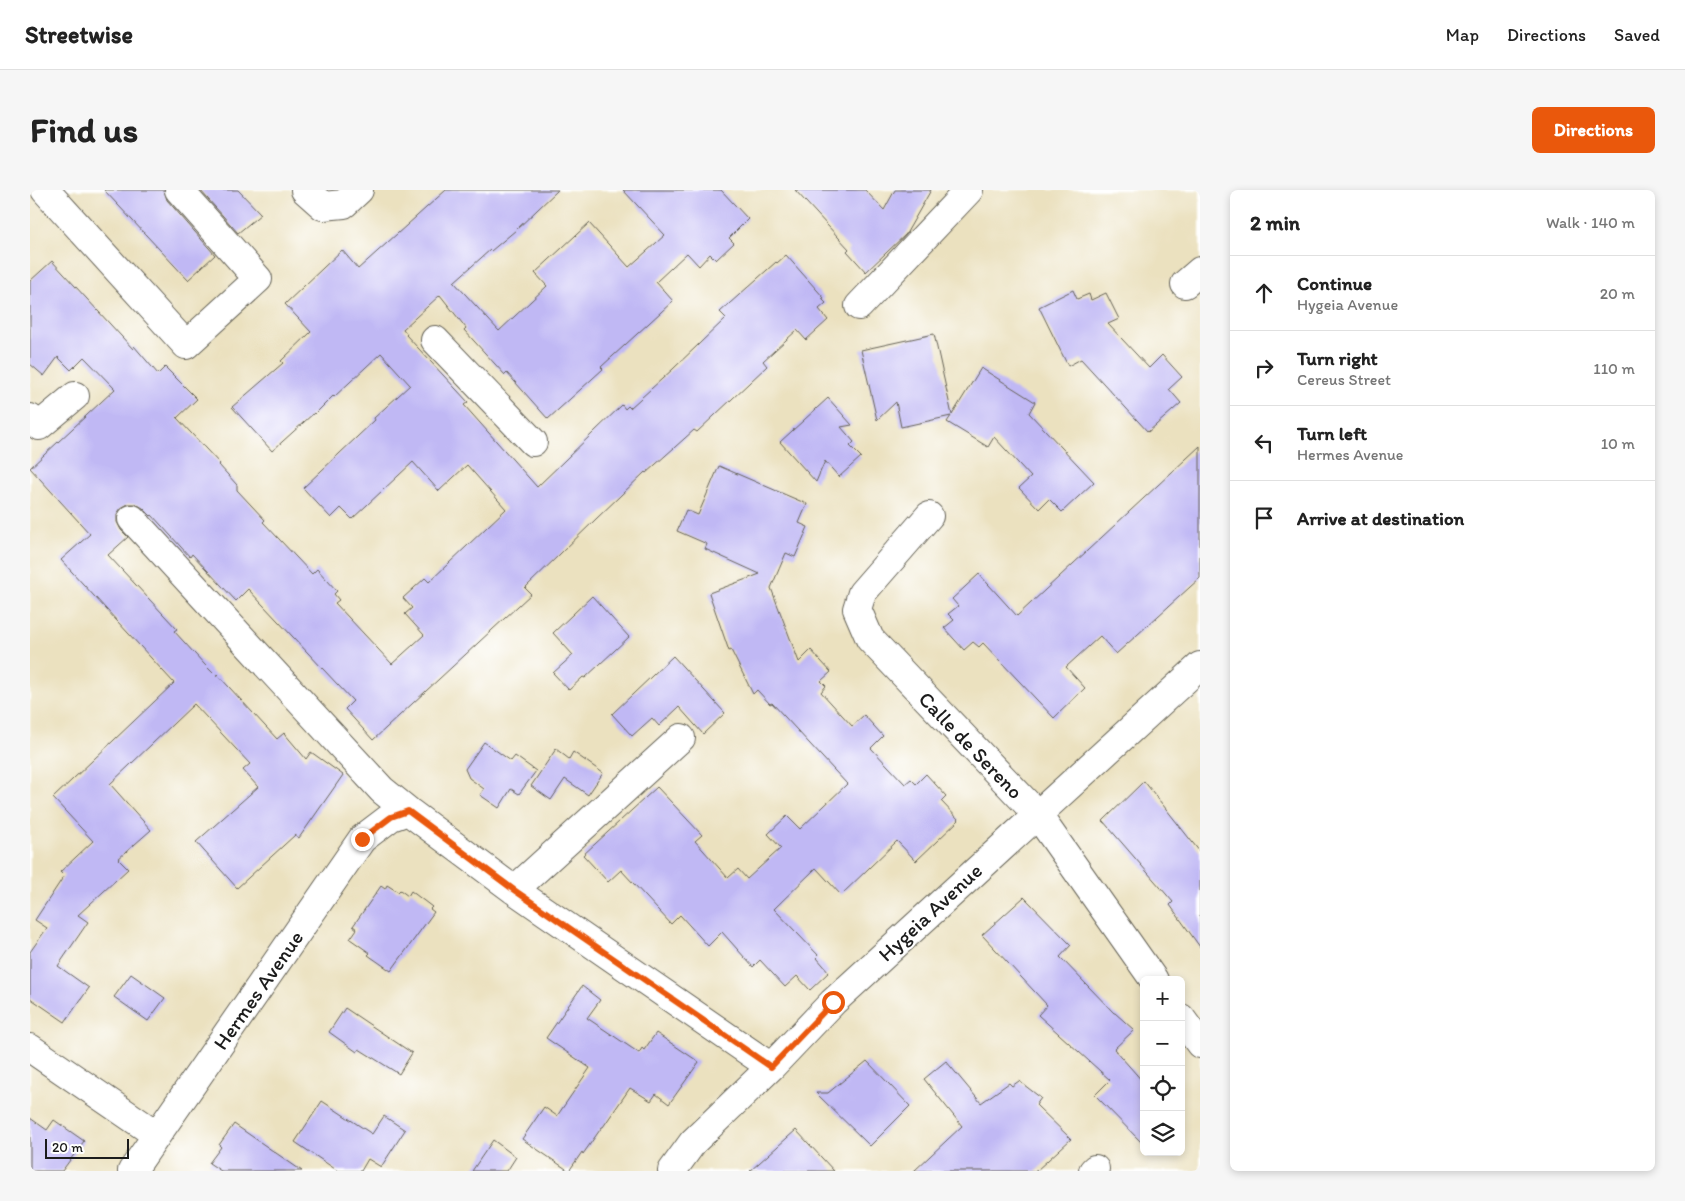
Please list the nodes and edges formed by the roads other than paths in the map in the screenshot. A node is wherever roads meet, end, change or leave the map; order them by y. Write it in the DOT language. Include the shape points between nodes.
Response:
graph roads {
  1 [pos="45,190"];
  2 [pos="179,190"];
  3 [pos="306,190"];
  4 [pos="359,190"];
  5 [pos="969,190"];
  6 [pos="859,306"];
  7 [pos="435,340"];
  8 [pos="75,396"];
  9 [pos="30,418"];
  10 [pos="533,442"];
  11 [pos="929,516"];
  12 [pos="132,519"];
  13 [pos="1200,666"];
  14 [pos="681,738"];
  15 [pos="399,814"];
  16 [pos="1037,814"];
  17 [pos="514,890"];
  18 [pos="1151,976"];
  19 [pos="1183,1021"];
  20 [pos="1200,1044"];
  21 [pos="30,1048"];
  22 [pos="771,1067"];
  23 [pos="157,1135"];
  24 [pos="132,1171"];
  25 [pos="672,1171"];
  1 -- 2 [label="street" via="186,345 258,278"];
  3 -- 4 [label="street" via="323,206 344,204"];
  5 -- 6 [label="street"];
  7 -- 10 [label="street"];
  8 -- 9 [label="street" via="39,426"];
  11 -- 16 [label="street, Calle de Sereno" via="862,593 856,609 870,639"];
  12 -- 15 [label="street" via="382,790"];
  13 -- 16 [label="street, Hygeia Avenue"];
  14 -- 17 [label="street"];
  15 -- 17 [label="street"];
  15 -- 23 [label="street, Hermes Avenue" via="362,839"];
  16 -- 18 [label="street, Calle de Sereno"];
  16 -- 22 [label="street, Hygeia Avenue" via="833,1002"];
  17 -- 22 [label="street"];
  19 -- 20 [label="street"];
  21 -- 23 [label="street"];
  22 -- 25 [label="street, Hygeia Avenue" via="693,1142"];
  23 -- 24 [label="street, Hermes Avenue"];
}
